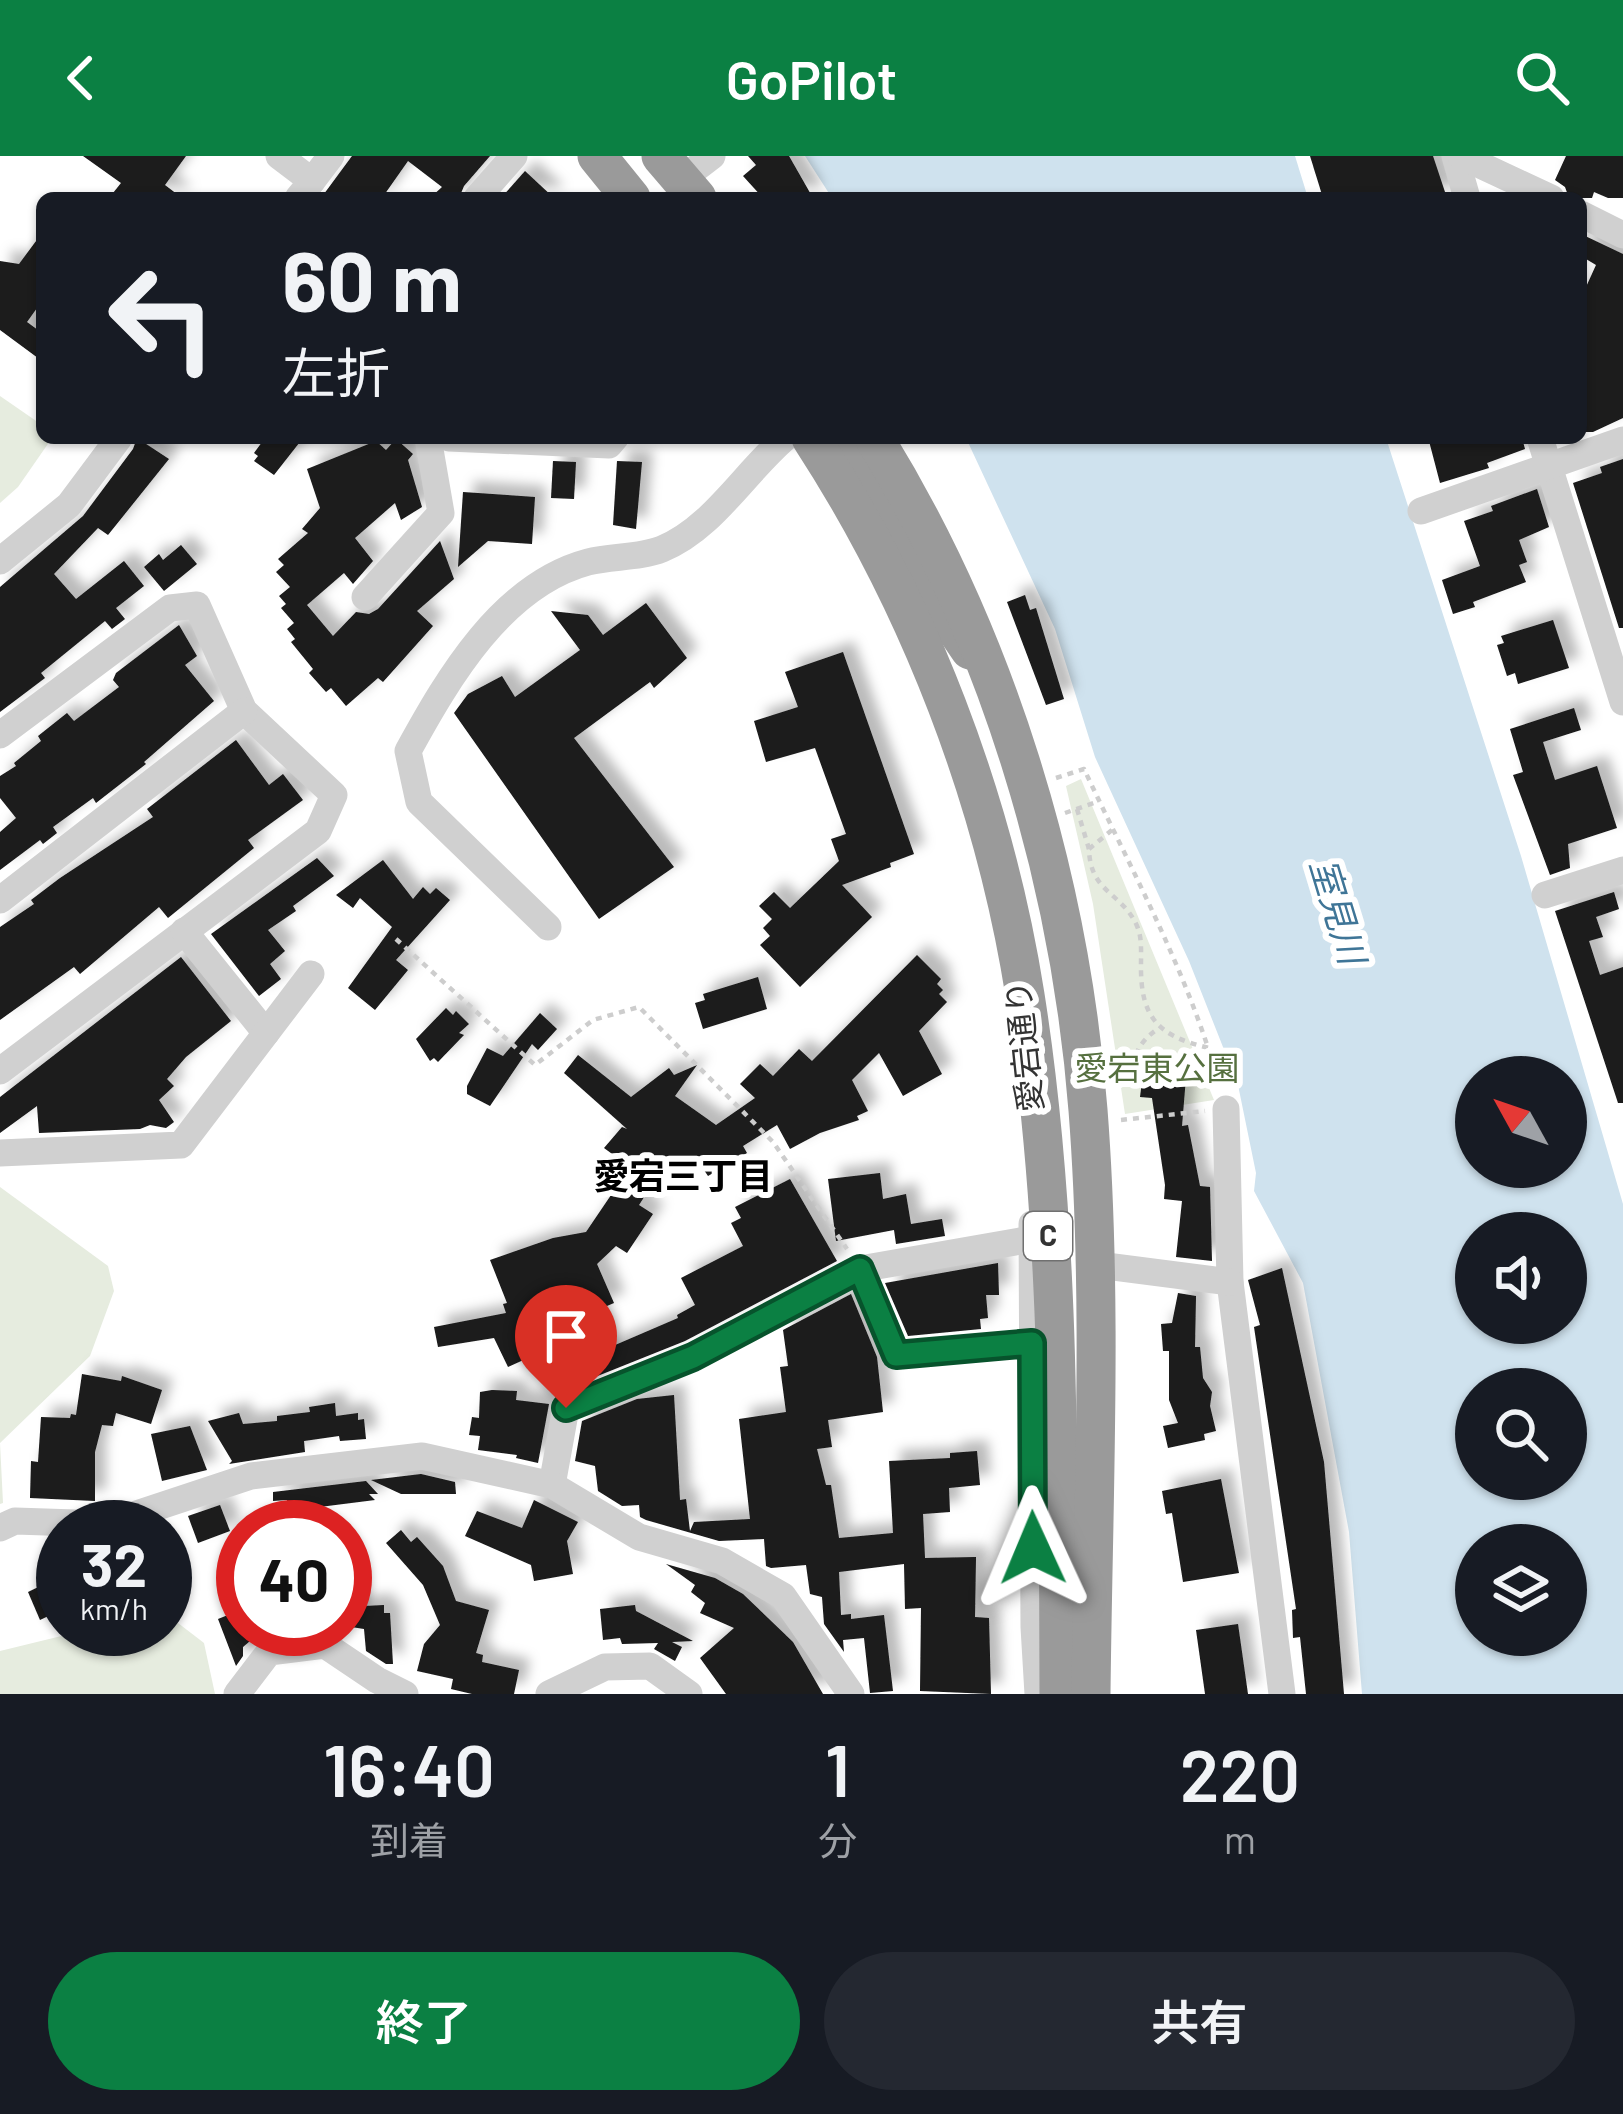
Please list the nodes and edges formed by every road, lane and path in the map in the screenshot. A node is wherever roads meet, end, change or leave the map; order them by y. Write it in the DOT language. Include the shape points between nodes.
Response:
graph roads {
  1 [pos="279,156"];
  2 [pos="331,156"];
  3 [pos="514,156"];
  4 [pos="598,156"];
  5 [pos="639,156"];
  6 [pos="712,156"];
  7 [pos="1458,156"];
  8 [pos="679,181"];
  9 [pos="305,189"];
  10 [pos="481,192"];
  11 [pos="627,192"];
  12 [pos="1466,192"];
  13 [pos="1538,192"];
  14 [pos="1587,217"];
  15 [pos="1623,236"];
  16 [pos="1623,440"];
  17 [pos="115,444"];
  18 [pos="429,444"];
  19 [pos="779,444"];
  20 [pos="816,444"];
  21 [pos="817,444"];
  22 [pos="847,444"];
  23 [pos="877,444"];
  24 [pos="877,444"];
  25 [pos="1544,452"];
  26 [pos="1421,511"];
  27 [pos="0,561"];
  28 [pos="365,597"];
  29 [pos="988,677"];
  30 [pos="1623,702"];
  31 [pos="244,711"];
  32 [pos="0,735"];
  33 [pos="1043,783"];
  34 [pos="1099,801"];
  35 [pos="1077,809"];
  36 [pos="1065,812"];
  37 [pos="1112,830"];
  38 [pos="1089,849"];
  39 [pos="1623,870"];
  40 [pos="1545,895"];
  41 [pos="0,900"];
  42 [pos="548,927"];
  43 [pos="184,932"];
  44 [pos="396,939"];
  45 [pos="311,974"];
  46 [pos="1159,1028"];
  47 [pos="266,1033"];
  48 [pos="1209,1048"];
  49 [pos="0,1070"];
  50 [pos="1115,1086"];
  51 [pos="1226,1108"];
  52 [pos="1119,1120"];
  53 [pos="0,1153"];
  54 [pos="1032,1240"];
  55 [pos="1106,1266"];
  56 [pos="860,1269"];
  57 [pos="1230,1282"];
  58 [pos="1032,1343"];
  59 [pos="552,1485"];
  60 [pos="0,1528"];
  61 [pos="237,1694"];
  62 [pos="405,1694"];
  63 [pos="549,1694"];
  64 [pos="689,1694"];
  65 [pos="850,1694"];
  66 [pos="1038,1694"];
  67 [pos="1059,1694"];
  68 [pos="1091,1694"];
  69 [pos="1102,1694"];
  70 [pos="1282,1694"];
  1 -- 9 [label="street"];
  2 -- 9 [label="street"];
  3 -- 10 [label="street"];
  4 -- 11 [label="highway"];
  5 -- 8 [label="highway"];
  6 -- 8 [label="street"];
  7 -- 12 [label="street"];
  7 -- 13 [label="street"];
  14 -- 15 [label="street"];
  16 -- 25 [label="street"];
  17 -- 27 [label="street" via="69,505"];
  18 -- 28 [label="street" via="441,513"];
  19 -- 42 [label="street" via="662,549 585,562 521,594 442,688 408,751 419,802"];
  20 -- 54 [label="street, 愛宕通り" via="944,694 982,808 1025,1024"];
  21 -- 67 [label="highway, C, bridge" via="903,603 948,711 1003,886 1021,973 1047,1222"];
  22 -- 29 [label="highway" via="918,574"];
  23 -- 29 [label="street, 愛宕通り" via="938,555"];
  24 -- 68 [label="highway, C, bridge" via="994,690 1039,827 1073,987 1094,1258"];
  25 -- 26 [label="street"];
  25 -- 30 [label="street"];
  29 -- 33 [label="street, 愛宕通り"];
  31 -- 32 [label="street" via="196,605 170,608"];
  31 -- 41 [label="street"];
  31 -- 43 [label="street" via="334,795 318,830"];
  33 -- 34 [label="path" via="1084,769"];
  33 -- 55 [label="street, 愛宕通り" via="1084,1017"];
  34 -- 35 [label="path"];
  34 -- 37 [label="path"];
  35 -- 36 [label="path"];
  35 -- 38 [label="path"];
  37 -- 38 [label="path"];
  37 -- 48 [label="path"];
  38 -- 46 [label="path" via="1096,881 1138,927 1142,995"];
  39 -- 40 [label="street"];
  43 -- 47 [label="street"];
  43 -- 49 [label="street"];
  44 -- 56 [label="path" via="535,1064 592,1020 639,1007 773,1142"];
  45 -- 47 [label="street"];
  46 -- 48 [label="path"];
  46 -- 50 [label="path" via="1135,1053 1135,1084"];
  47 -- 53 [label="street" via="181,1145"];
  48 -- 51 [label="path"];
  51 -- 52 [label="path"];
  51 -- 57 [label="street"];
  54 -- 56 [label="street"];
  54 -- 58 [label="street, 愛宕通り"];
  55 -- 57 [label="street"];
  55 -- 69 [label="street, 愛宕通り"];
  56 -- 58 [label="street" via="896,1355"];
  56 -- 59 [label="street" via="693,1357 566,1408"];
  57 -- 70 [label="street"];
  58 -- 66 [label="street, 愛宕通り"];
  59 -- 60 [label="street" via="422,1456 251,1476 106,1524 15,1521"];
  59 -- 65 [label="street" via="639,1537 722,1561 782,1596"];
  61 -- 62 [label="street" via="269,1652 325,1645"];
  63 -- 64 [label="street" via="605,1667 650,1666"];
}
